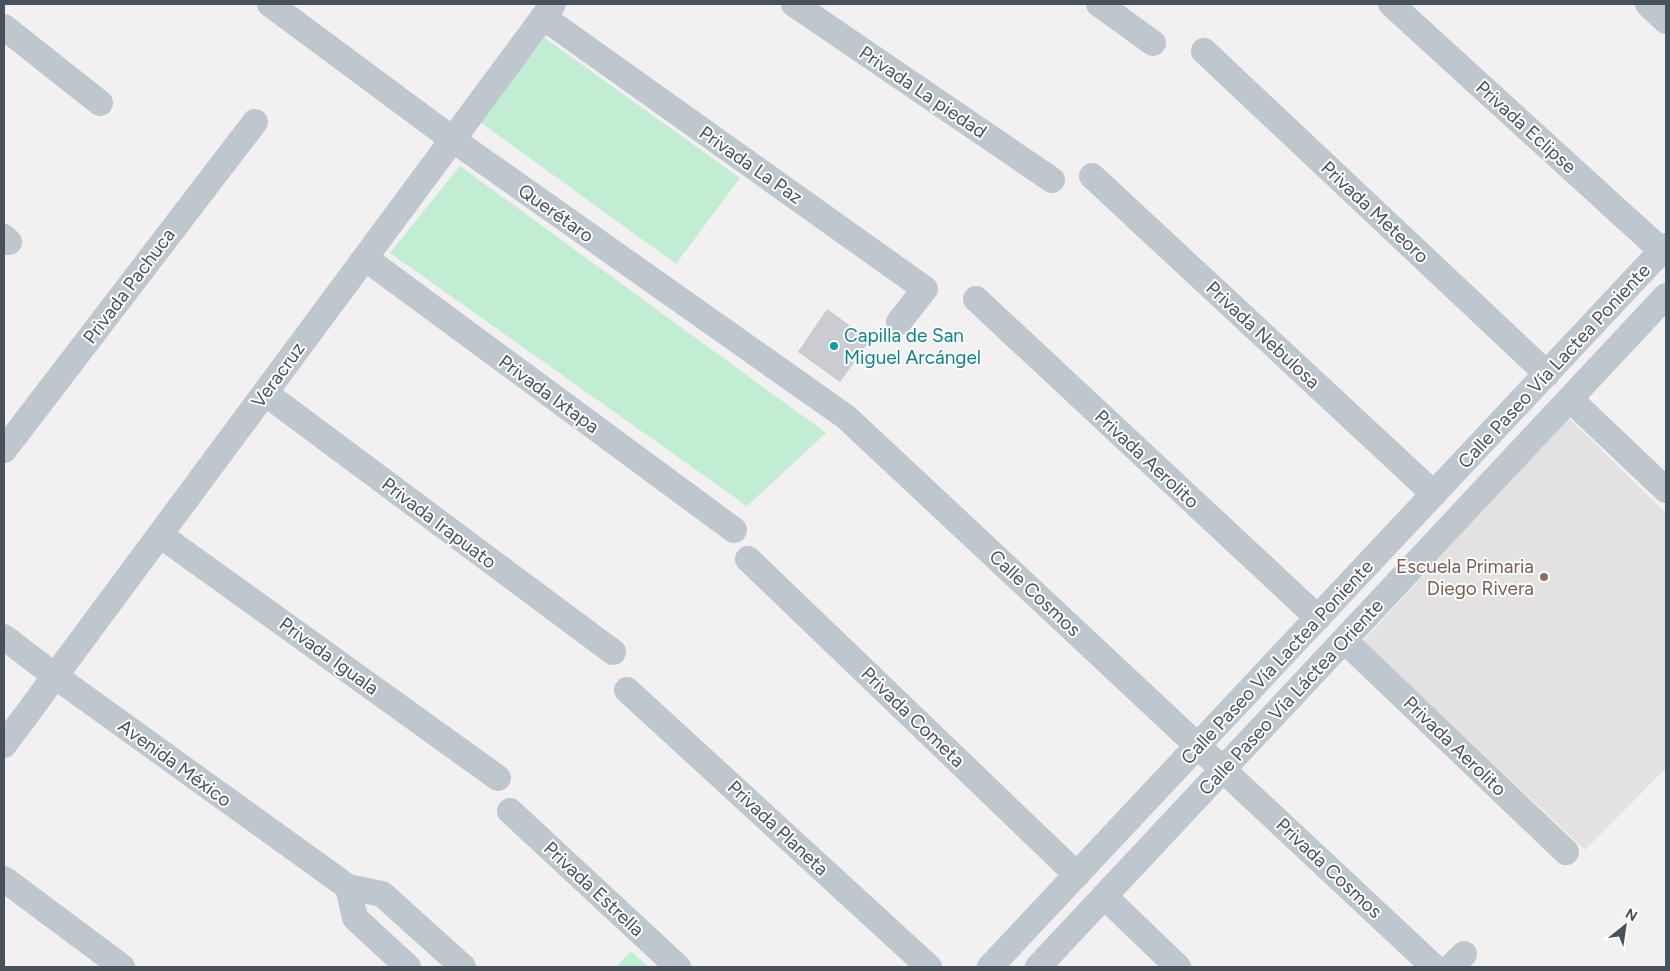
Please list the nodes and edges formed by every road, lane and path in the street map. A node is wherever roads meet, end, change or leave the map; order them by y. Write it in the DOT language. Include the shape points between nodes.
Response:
graph roads {
  1 [pos="270,4"];
  2 [pos="794,4"];
  3 [pos="1099,4"];
  4 [pos="1391,4"];
  5 [pos="1648,4"];
  6 [pos="548,10"];
  7 [pos="1666,21"];
  8 [pos="4,27"];
  9 [pos="1153,43"];
  10 [pos="1204,51"];
  11 [pos="100,103"];
  12 [pos="255,122"];
  13 [pos="452,140"];
  14 [pos="1092,176"];
  15 [pos="1052,180"];
  16 [pos="1664,249"];
  17 [pos="365,258"];
  18 [pos="1666,296"];
  19 [pos="976,299"];
  20 [pos="899,322"];
  21 [pos="1547,374"];
  22 [pos="264,393"];
  23 [pos="1570,399"];
  24 [pos="846,417"];
  25 [pos="4,450"];
  26 [pos="1666,490"];
  27 [pos="1434,494"];
  28 [pos="734,530"];
  29 [pos="160,535"];
  30 [pos="748,559"];
  31 [pos="1318,618"];
  32 [pos="4,637"];
  33 [pos="1344,640"];
  34 [pos="613,652"];
  35 [pos="55,676"];
  36 [pos="627,690"];
  37 [pos="4,745"];
  38 [pos="1198,746"];
  39 [pos="1223,770"];
  40 [pos="498,778"];
  41 [pos="510,811"];
  42 [pos="1566,852"];
  43 [pos="1077,875"];
  44 [pos="4,879"];
  45 [pos="348,887"];
  46 [pos="1104,896"];
  47 [pos="122,967"];
  48 [pos="408,967"];
  49 [pos="463,967"];
  50 [pos="678,967"];
  51 [pos="929,967"];
  52 [pos="990,967"];
  53 [pos="1038,967"];
  54 [pos="1178,967"];
  55 [pos="1434,967"];
  1 -- 13 [label="street, Querétaro"];
  2 -- 15 [label="street, Privada La piedad"];
  3 -- 9 [label="street"];
  4 -- 16 [label="street, Privada Eclipse"];
  5 -- 7 [label="street"];
  6 -- 13 [label="street, Veracruz"];
  6 -- 20 [label="street, Privada La Paz" via="925,289"];
  8 -- 11 [label="street"];
  10 -- 21 [label="street, Privada Meteoro"];
  12 -- 25 [label="street, Privada Pachuca"];
  13 -- 17 [label="street, Veracruz"];
  13 -- 24 [label="street, Querétaro"];
  14 -- 27 [label="street, Privada Nebulosa"];
  16 -- 21 [label="street, Calle Paseo Vía Lactea Poniente"];
  17 -- 22 [label="street, Veracruz"];
  17 -- 28 [label="street, Privada Ixtapa"];
  18 -- 23 [label="street, Calle Paseo Vía Láctea Oriente"];
  19 -- 31 [label="street, Privada Aerolito"];
  21 -- 27 [label="street, Calle Paseo Vía Lactea Poniente"];
  22 -- 29 [label="street, Veracruz"];
  22 -- 34 [label="street, Privada Irapuato"];
  23 -- 26 [label="street"];
  23 -- 33 [label="street, Calle Paseo Vía Láctea Oriente"];
  24 -- 38 [label="street, Calle Cosmos"];
  27 -- 31 [label="street, Calle Paseo Vía Lactea Poniente"];
  29 -- 35 [label="street, Veracruz"];
  29 -- 40 [label="street, Privada Iguala"];
  30 -- 43 [label="street, Privada Cometa"];
  31 -- 38 [label="street, Calle Paseo Vía Lactea Poniente"];
  32 -- 35 [label="street, Avenida México"];
  33 -- 39 [label="street, Calle Paseo Vía Láctea Oriente"];
  33 -- 42 [label="street, Privada Aerolito"];
  35 -- 37 [label="street, Veracruz"];
  35 -- 45 [label="street, Avenida México"];
  36 -- 51 [label="street, Privada Planeta"];
  38 -- 39 [label="street, Calle Cosmos"];
  38 -- 43 [label="street, Calle Paseo Vía Lactea Poniente"];
  39 -- 46 [label="street, Calle Paseo Vía Láctea Oriente"];
  39 -- 55 [label="street, Privada Cosmos"];
  41 -- 50 [label="street, Privada Estrella"];
  43 -- 52 [label="street, Calle Paseo Vía Lactea Poniente"];
  44 -- 47 [label="street"];
  45 -- 48 [label="street" via="355,918"];
  45 -- 49 [label="street" via="382,894"];
  46 -- 53 [label="street, Calle Paseo Vía Láctea Oriente"];
  46 -- 54 [label="street"];
}
